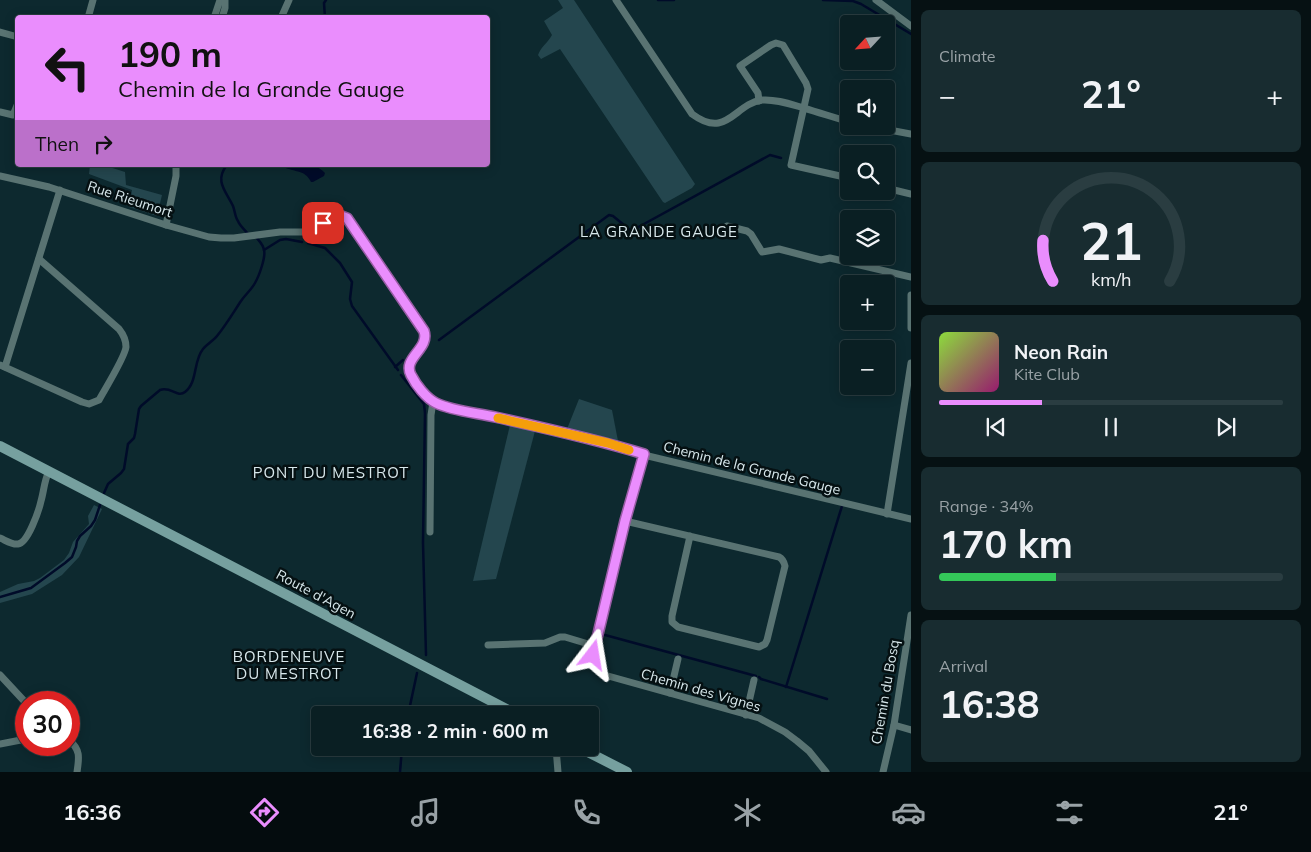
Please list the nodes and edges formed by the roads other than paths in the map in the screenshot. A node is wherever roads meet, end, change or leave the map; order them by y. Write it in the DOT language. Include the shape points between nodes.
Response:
graph roads {
  1 [pos="94,0"];
  2 [pos="220,0"];
  3 [pos="225,0"];
  4 [pos="289,0"];
  5 [pos="616,0"];
  6 [pos="876,0"];
  7 [pos="89,15"];
  8 [pos="215,15"];
  9 [pos="223,15"];
  10 [pos="282,15"];
  11 [pos="911,26"];
  12 [pos="0,32"];
  13 [pos="15,36"];
  14 [pos="759,101"];
  15 [pos="804,108"];
  16 [pos="15,110"];
  17 [pos="0,112"];
  18 [pos="840,119"];
  19 [pos="895,131"];
  20 [pos="911,134"];
  21 [pos="176,167"];
  22 [pos="0,176"];
  23 [pos="840,176"];
  24 [pos="60,190"];
  25 [pos="895,190"];
  26 [pos="911,194"];
  27 [pos="166,224"];
  28 [pos="727,226"];
  29 [pos="252,236"];
  30 [pos="39,259"];
  31 [pos="911,277"];
  32 [pos="911,296"];
  33 [pos="911,328"];
  34 [pos="911,363"];
  35 [pos="2,366"];
  36 [pos="434,402"];
  37 [pos="0,446"];
  38 [pos="644,454"];
  39 [pos="49,471"];
  40 [pos="887,514"];
  41 [pos="911,519"];
  42 [pos="625,521"];
  43 [pos="430,532"];
  44 [pos="690,536"];
  45 [pos="0,538"];
  46 [pos="911,615"];
  47 [pos="488,645"];
  48 [pos="595,646"];
  49 [pos="678,659"];
  50 [pos="0,675"];
  51 [pos="754,680"];
  52 [pos="15,691"];
  53 [pos="670,693"];
  54 [pos="501,706"];
  55 [pos="746,715"];
  56 [pos="894,725"];
  57 [pos="911,730"];
  58 [pos="15,741"];
  59 [pos="0,744"];
  60 [pos="79,756"];
  61 [pos="557,756"];
  62 [pos="596,756"];
  63 [pos="77,772"];
  64 [pos="558,772"];
  65 [pos="627,772"];
  66 [pos="826,772"];
  67 [pos="884,772"];
  1 -- 7 [label="street"];
  2 -- 8 [label="street"];
  3 -- 9 [label="street"];
  4 -- 10 [label="street"];
  5 -- 14 [label="street" via="692,114 699,119 718,123"];
  6 -- 11 [label="street"];
  12 -- 13 [label="street"];
  14 -- 15 [label="street" via="773,100"];
  14 -- 15 [label="street" via="758,93 740,66 776,43 783,45 806,82 808,89"];
  15 -- 18 [label="street"];
  15 -- 23 [label="street" via="791,165"];
  16 -- 17 [label="street" via="13,115"];
  19 -- 20 [label="street"];
  21 -- 27 [label="street"];
  22 -- 24 [label="street, Rue Rieumort"];
  24 -- 27 [label="street, Rue Rieumort"];
  24 -- 30 [label="street"];
  25 -- 26 [label="street"];
  27 -- 29 [label="street, Rue Rieumort" via="208,237"];
  28 -- 31 [label="street" via="747,231 762,252 778,249"];
  29 -- 36 [label="street, Chemin de la Grande Gauge" via="304,232 336,215 347,218 424,331 425,341 408,368 410,375"];
  30 -- 35 [label="street"];
  30 -- 35 [label="street" via="119,329 126,340 125,354 99,400 89,404"];
  32 -- 33 [label="street"];
  34 -- 40 [label="street"];
  36 -- 38 [label="street, Chemin de la Grande Gauge"];
  36 -- 43 [label="street" via="431,416"];
  37 -- 39 [label="main road, Route d'Agen"];
  38 -- 40 [label="street, Chemin de la Grande Gauge"];
  38 -- 42 [label="street, Chemin des Vignes"];
  39 -- 45 [label="street" via="42,501 25,540 16,545"];
  39 -- 54 [label="main road, Route d'Agen"];
  40 -- 41 [label="street, Chemin de la Grande Gauge"];
  42 -- 44 [label="street"];
  42 -- 48 [label="street, Chemin des Vignes"];
  44 -- 44 [label="street" via="783,559 785,566 767,640 762,646 678,627 672,622"];
  46 -- 56 [label="street, Chemin du Bosq"];
  47 -- 48 [label="street" via="546,643 565,637"];
  48 -- 53 [label="street, Chemin des Vignes" via="592,660 601,674"];
  49 -- 53 [label="street"];
  50 -- 52 [label="street"];
  51 -- 55 [label="street"];
  53 -- 55 [label="street, Chemin des Vignes"];
  55 -- 66 [label="street, Chemin des Vignes" via="759,718 791,736"];
  56 -- 57 [label="street"];
  56 -- 67 [label="street, Chemin du Bosq"];
  58 -- 59 [label="street"];
  60 -- 63 [label="street"];
  61 -- 64 [label="street"];
  62 -- 65 [label="main road"];
}
